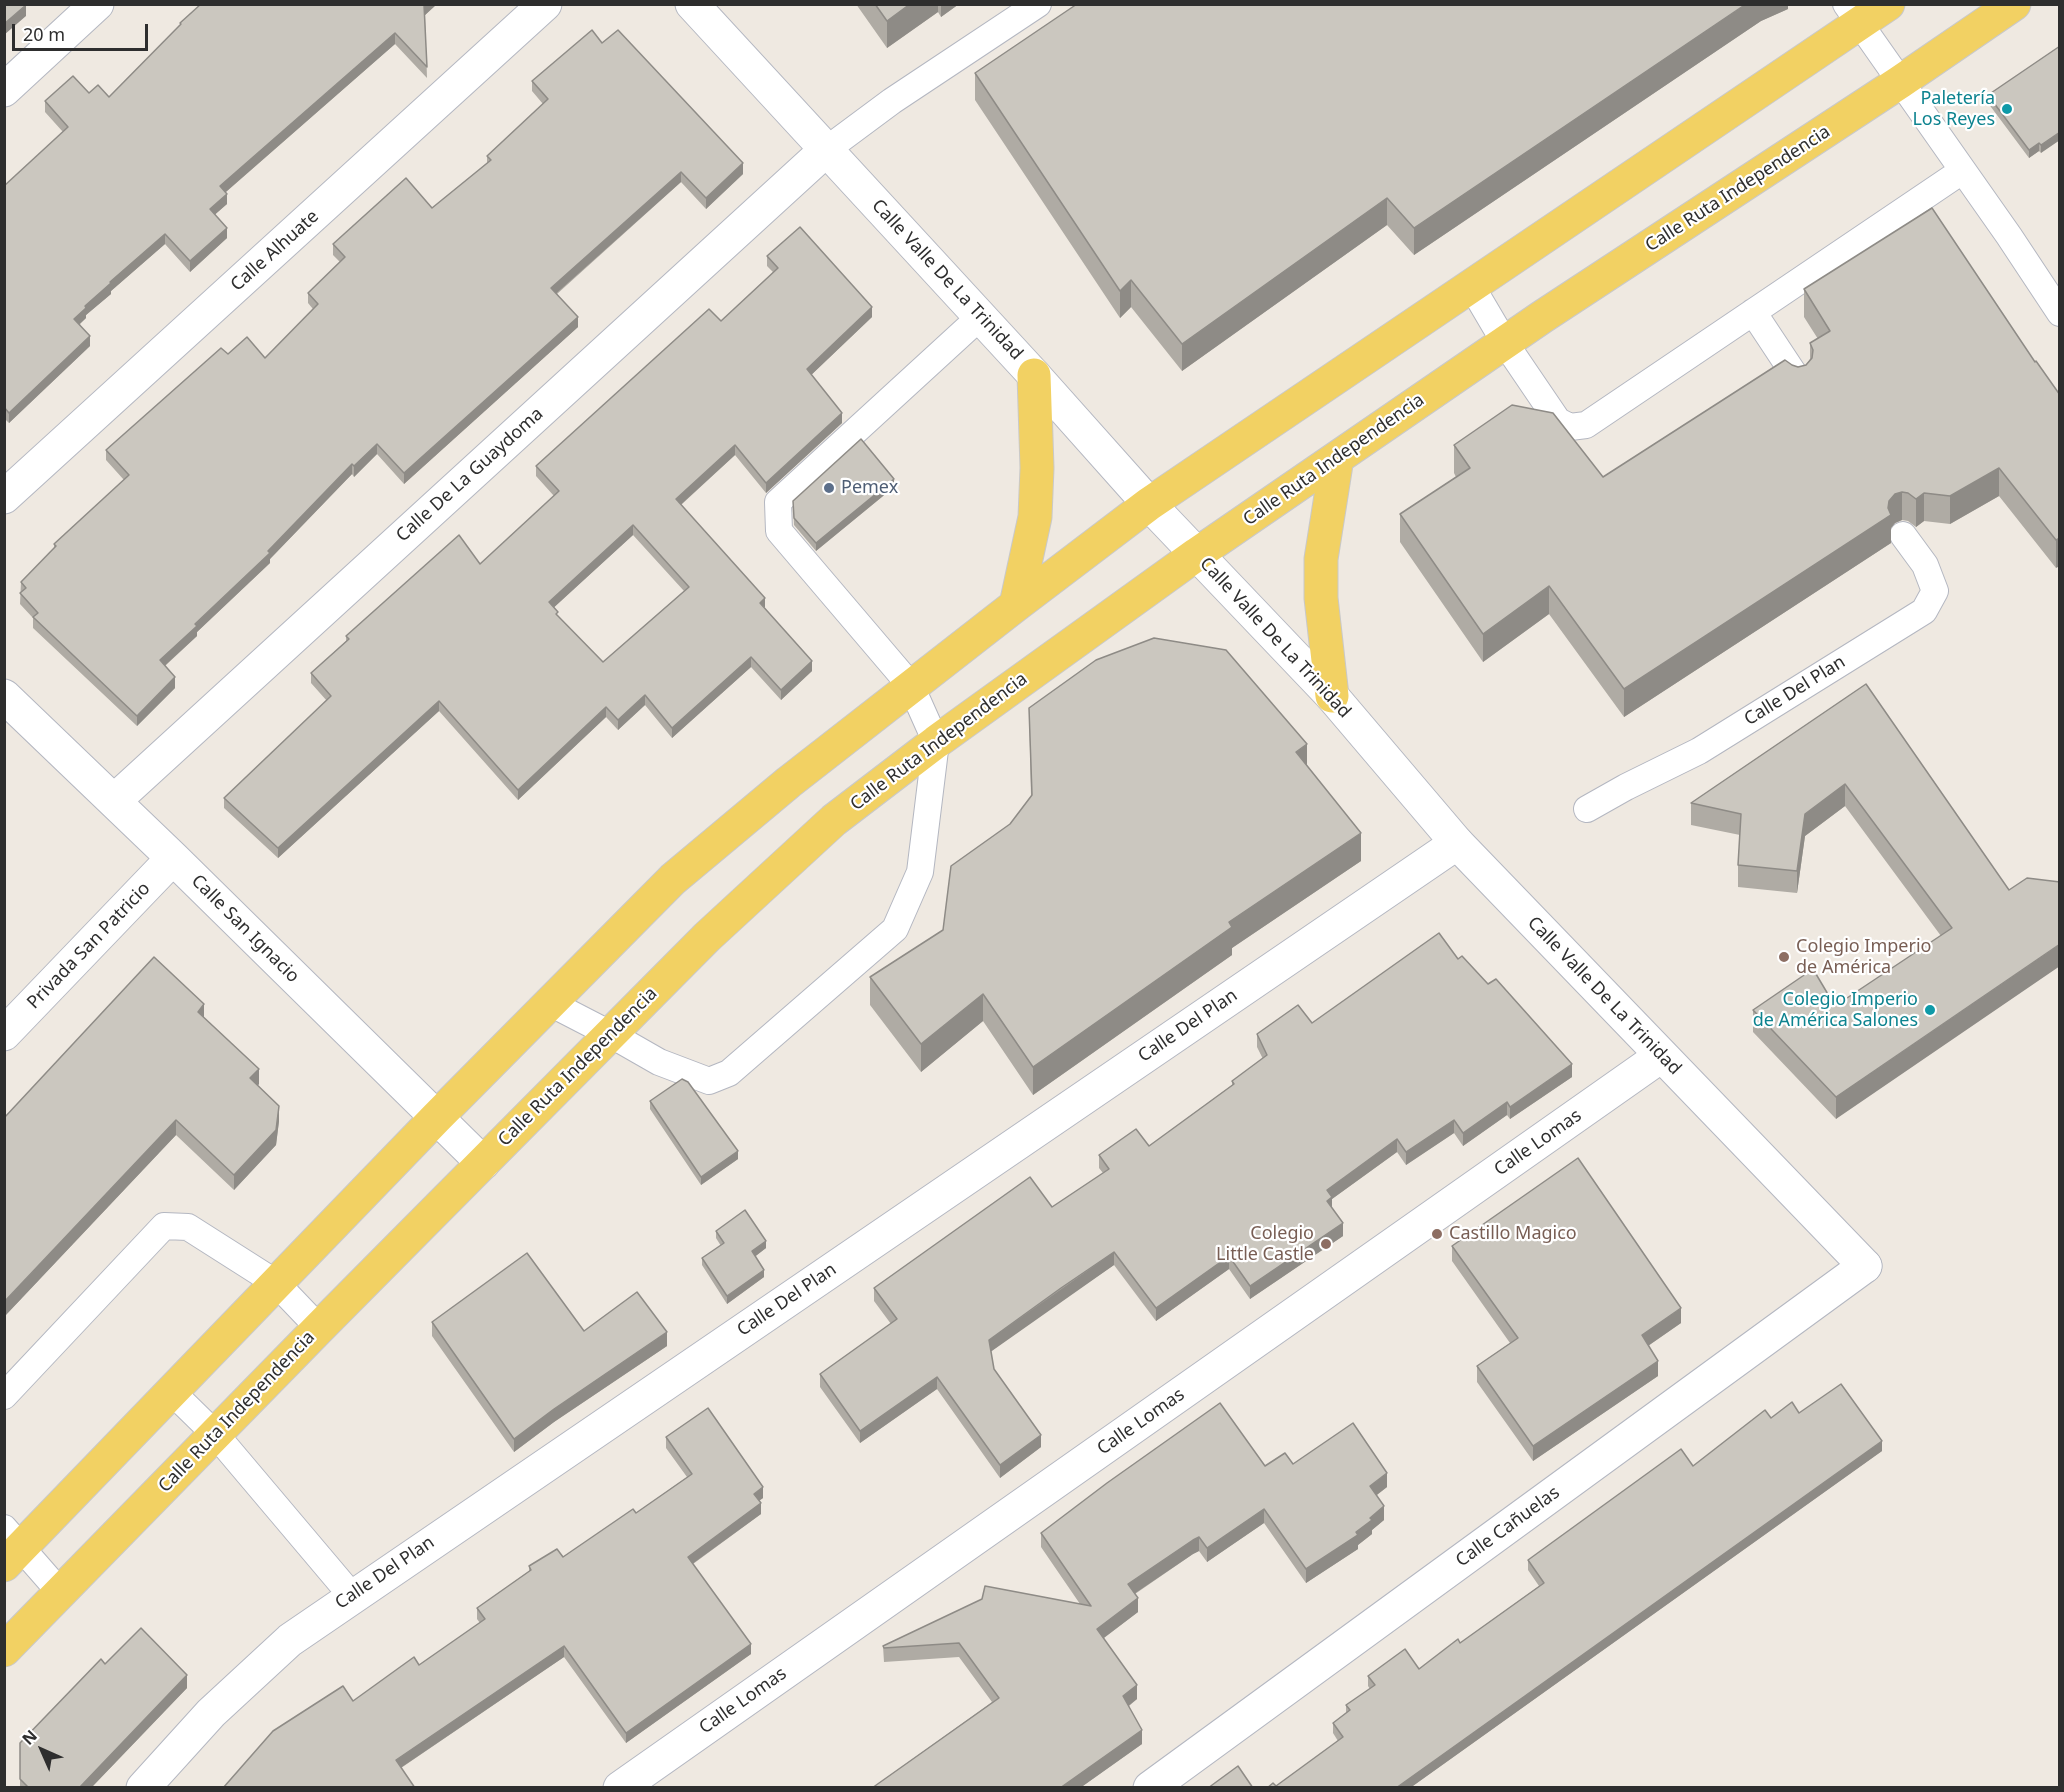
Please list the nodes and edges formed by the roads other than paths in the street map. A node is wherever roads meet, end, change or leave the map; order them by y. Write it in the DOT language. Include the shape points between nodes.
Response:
graph roads {
  1 [pos="97,4"];
  2 [pos="545,4"];
  3 [pos="1038,4"];
  4 [pos="1888,4"];
  5 [pos="2014,4"];
  6 [pos="695,6"];
  7 [pos="1853,14"];
  8 [pos="1900,82"];
  9 [pos="4,90"];
  10 [pos="826,150"];
  11 [pos="1962,171"];
  12 [pos="1472,287"];
  13 [pos="1753,312"];
  14 [pos="2060,313"];
  15 [pos="981,316"];
  16 [pos="1505,343"];
  17 [pos="1034,375"];
  18 [pos="1798,380"];
  19 [pos="1337,458"];
  20 [pos="4,497"];
  21 [pos="1149,504"];
  22 [pos="1903,535"];
  23 [pos="1197,554"];
  24 [pos="1016,604"];
  25 [pos="911,686"];
  26 [pos="4,696"];
  27 [pos="1332,696"];
  28 [pos="936,742"];
  29 [pos="114,801"];
  30 [pos="1587,809"];
  31 [pos="1456,843"];
  32 [pos="173,858"];
  33 [pos="550,1003"];
  34 [pos="4,1034"];
  35 [pos="610,1034"];
  36 [pos="1661,1056"];
  37 [pos="436,1118"];
  38 [pos="483,1163"];
  39 [pos="1865,1266"];
  40 [pos="276,1283"];
  41 [pos="319,1328"];
  42 [pos="172,1392"];
  43 [pos="4,1396"];
  44 [pos="216,1435"];
  45 [pos="10,1547"];
  46 [pos="60,1592"];
  47 [pos="352,1596"];
  48 [pos="4,1650"];
  49 [pos="142,1788"];
  50 [pos="620,1788"];
  51 [pos="1150,1788"];
  1 -- 9 [label="street"];
  2 -- 20 [label="street, Calle Alhuate"];
  3 -- 10 [label="lane"];
  4 -- 7 [label="main road"];
  5 -- 8 [label="main road, Calle Ruta Independencia"];
  6 -- 10 [label="street, Calle Valle De La Trinidad"];
  7 -- 8 [label="lane"];
  7 -- 12 [label="main road"];
  8 -- 11 [label="lane"];
  8 -- 16 [label="main road, Calle Ruta Independencia"];
  10 -- 15 [label="street, Calle Valle De La Trinidad"];
  10 -- 29 [label="street, Calle De La Guaydoma"];
  11 -- 13 [label="lane"];
  11 -- 14 [label="lane"];
  12 -- 16 [label="lane"];
  12 -- 21 [label="main road"];
  13 -- 16 [label="lane" via="1586,425 1570,427 1558,421"];
  13 -- 18 [label="lane"];
  15 -- 17 [label="street, Calle Valle De La Trinidad"];
  15 -- 25 [label="lane" via="778,502 779,531"];
  16 -- 19 [label="main road, Calle Ruta Independencia"];
  17 -- 21 [label="street, Calle Valle De La Trinidad"];
  17 -- 24 [label="main road" via="1035,517"];
  19 -- 23 [label="main road, Calle Ruta Independencia"];
  19 -- 27 [label="main road" via="1321,559 1321,598"];
  21 -- 23 [label="street, Calle Valle De La Trinidad"];
  21 -- 24 [label="main road"];
  22 -- 30 [label="lane, Calle Del Plan" via="1925,565 1935,591 1924,611 1699,750"];
  23 -- 27 [label="street, Calle Valle De La Trinidad"];
  23 -- 28 [label="main road, Calle Ruta Independencia"];
  24 -- 25 [label="main road"];
  25 -- 28 [label="lane"];
  25 -- 33 [label="main road" via="674,879"];
  26 -- 29 [label="street, Calle San Ignacio"];
  27 -- 31 [label="street, Calle Valle De La Trinidad"];
  28 -- 35 [label="main road, Calle Ruta Independencia" via="834,820 707,937"];
  28 -- 35 [label="lane" via="920,872 895,929 729,1073 709,1081 659,1062"];
  29 -- 32 [label="street, Calle San Ignacio"];
  31 -- 36 [label="street, Calle Valle De La Trinidad"];
  31 -- 47 [label="street, Calle Del Plan"];
  32 -- 34 [label="street, Privada San Patricio"];
  32 -- 37 [label="street, Calle San Ignacio"];
  33 -- 35 [label="lane"];
  33 -- 37 [label="main road"];
  35 -- 38 [label="main road, Calle Ruta Independencia"];
  36 -- 39 [label="street, Calle Valle De La Trinidad"];
  36 -- 50 [label="street, Calle Lomas"];
  37 -- 38 [label="street, Calle San Ignacio"];
  37 -- 40 [label="main road"];
  38 -- 41 [label="main road, Calle Ruta Independencia"];
  39 -- 51 [label="street, Calle Cañuelas"];
  40 -- 41 [label="lane"];
  40 -- 42 [label="main road"];
  40 -- 43 [label="lane" via="188,1227 164,1226"];
  41 -- 44 [label="main road, Calle Ruta Independencia"];
  42 -- 44 [label="lane"];
  42 -- 45 [label="main road"];
  44 -- 46 [label="main road, Calle Ruta Independencia"];
  44 -- 47 [label="lane"];
  45 -- 46 [label="lane"];
  46 -- 48 [label="main road, Calle Ruta Independencia"];
  47 -- 49 [label="street, Calle Del Plan" via="290,1640 211,1713"];
}
